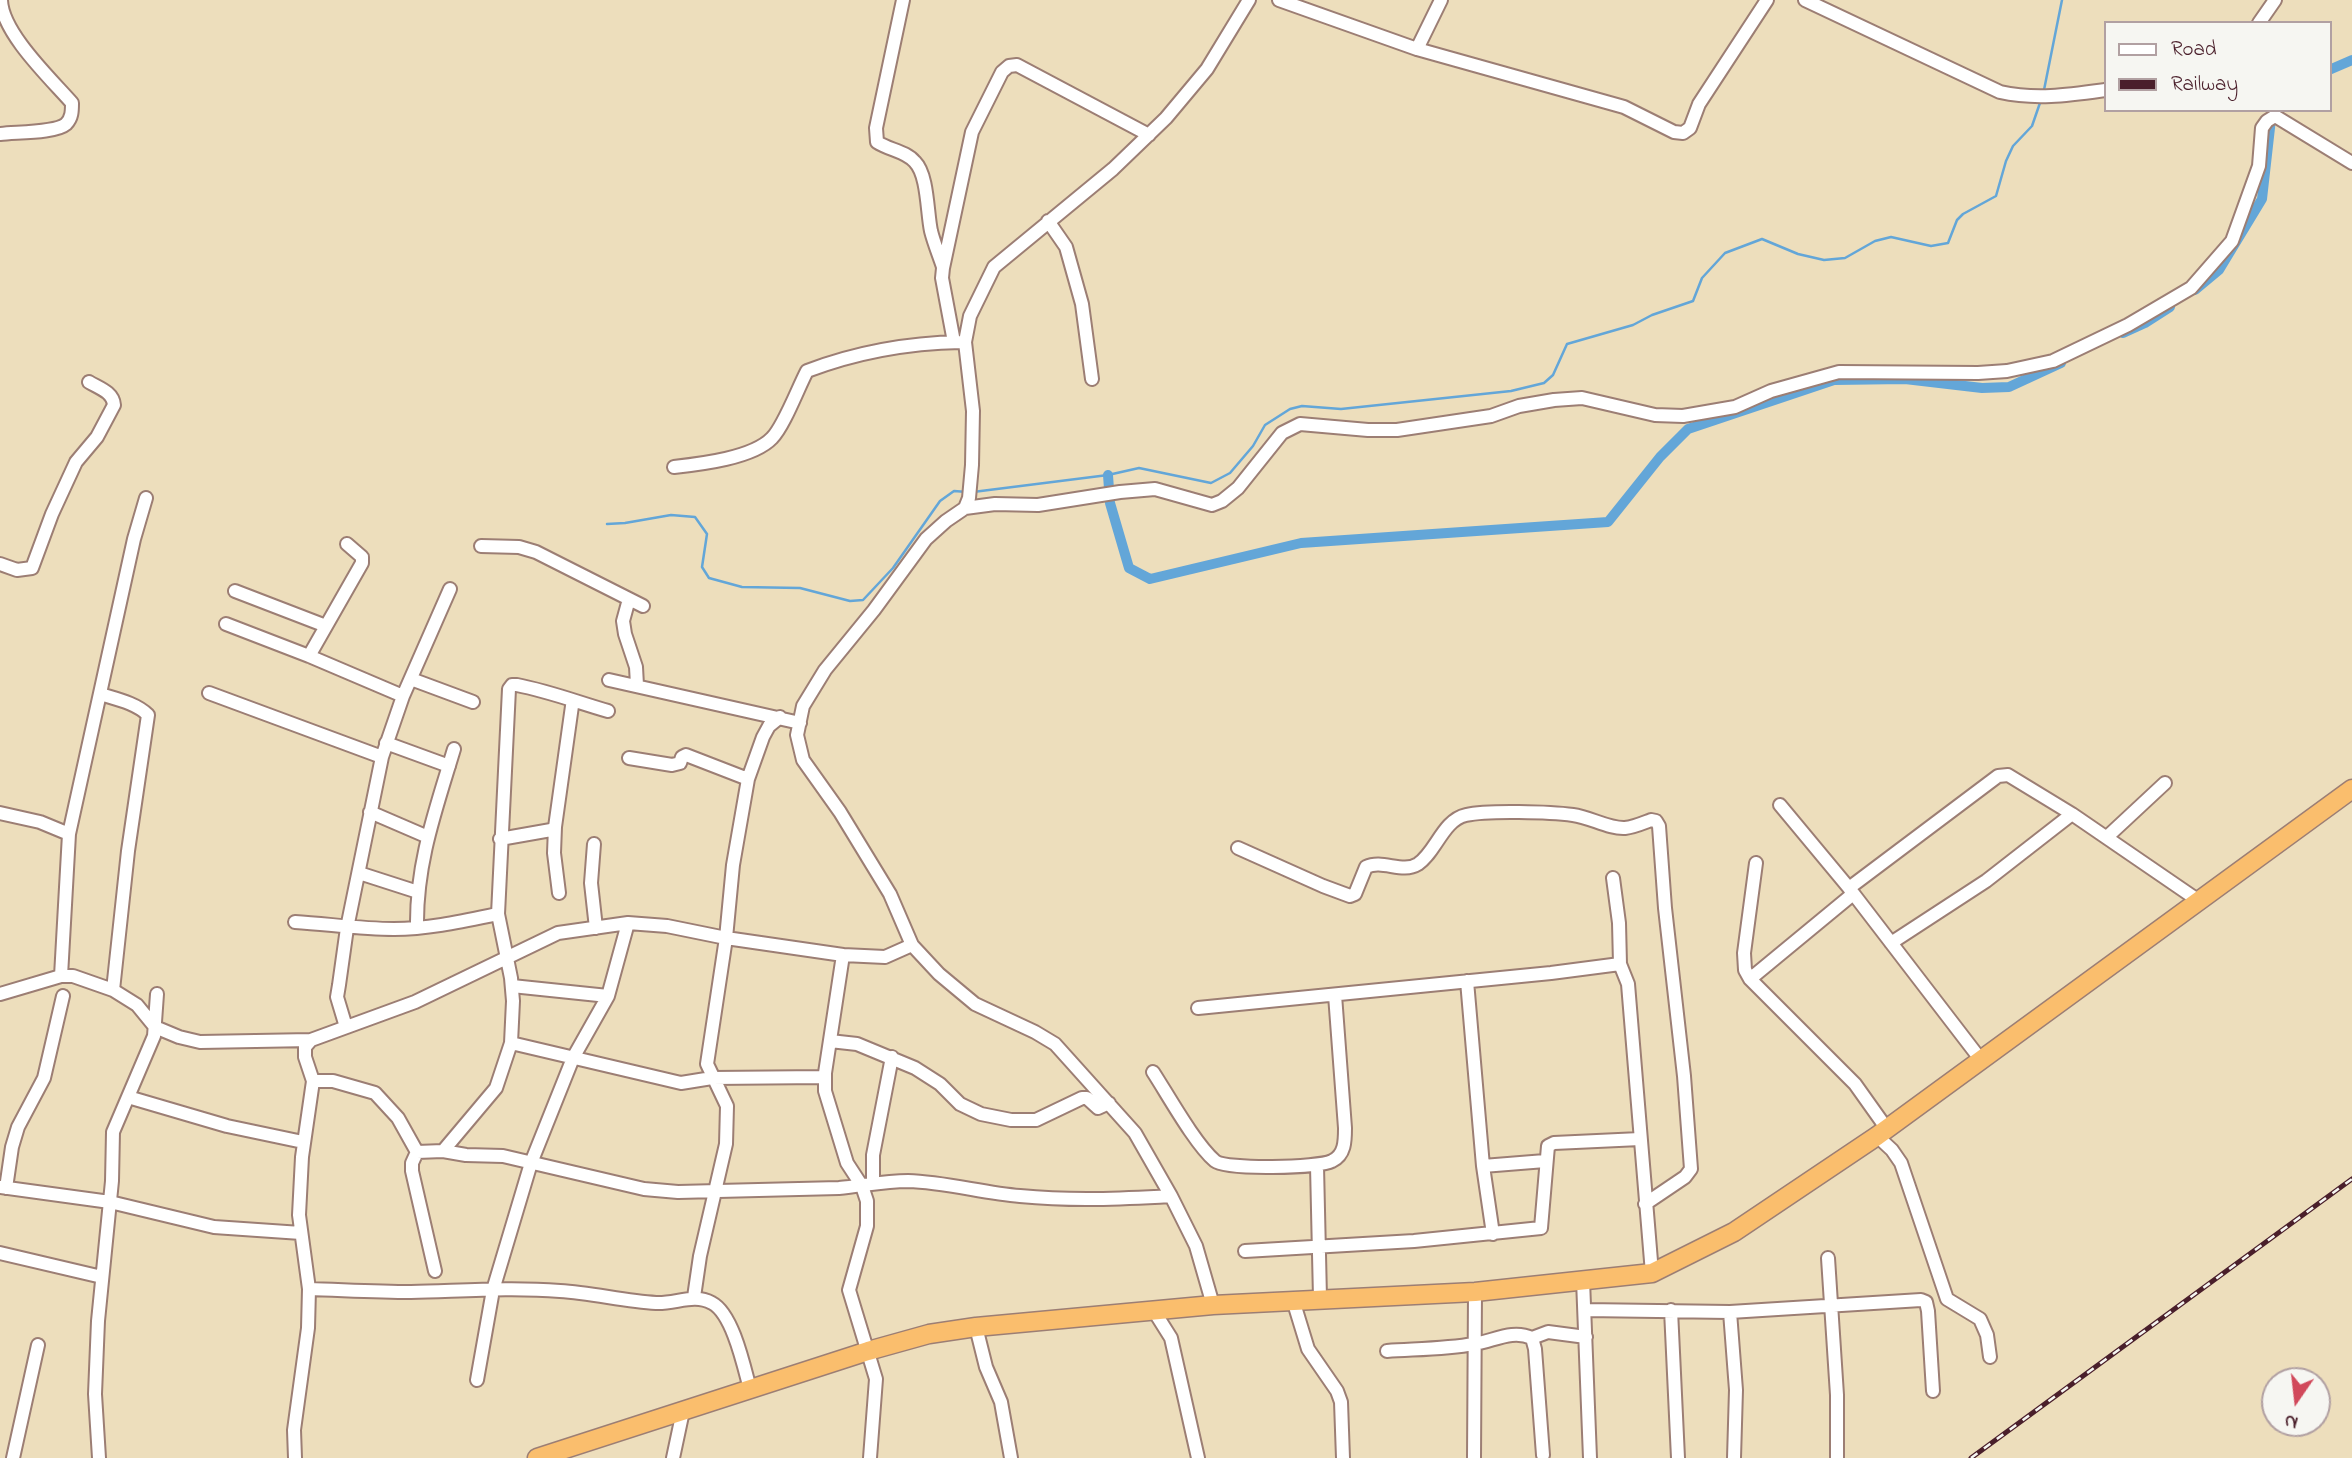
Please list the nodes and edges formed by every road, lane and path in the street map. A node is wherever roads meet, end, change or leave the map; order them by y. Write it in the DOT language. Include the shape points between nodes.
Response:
graph roads {
  1 [pos="1,0"];
  2 [pos="903,0"];
  3 [pos="1249,0"];
  4 [pos="1279,0"];
  5 [pos="1441,0"];
  6 [pos="1767,0"];
  7 [pos="1805,0"];
  8 [pos="2275,0"];
  9 [pos="2260,21"];
  10 [pos="1417,48"];
  11 [pos="2104,90"];
  12 [pos="2261,112"];
  13 [pos="2271,119"];
  14 [pos="0,134"];
  15 [pos="1149,135"];
  16 [pos="2352,163"];
  17 [pos="1048,221"];
  18 [pos="943,268"];
  19 [pos="959,342"];
  20 [pos="1092,379"];
  21 [pos="89,382"];
  22 [pos="674,467"];
  23 [pos="146,498"];
  24 [pos="967,503"];
  25 [pos="346,544"];
  26 [pos="481,546"];
  27 [pos="0,564"];
  28 [pos="450,589"];
  29 [pos="235,591"];
  30 [pos="629,599"];
  31 [pos="643,606"];
  32 [pos="226,624"];
  33 [pos="326,626"];
  34 [pos="310,656"];
  35 [pos="411,678"];
  36 [pos="609,680"];
  37 [pos="637,685"];
  38 [pos="209,693"];
  39 [pos="100,694"];
  40 [pos="403,696"];
  41 [pos="473,702"];
  42 [pos="575,702"];
  43 [pos="608,711"];
  44 [pos="780,718"];
  45 [pos="800,723"];
  46 [pos="386,743"];
  47 [pos="454,749"];
  48 [pos="382,757"];
  49 [pos="629,758"];
  50 [pos="449,766"];
  51 [pos="748,779"];
  52 [pos="2165,783"];
  53 [pos="2352,789"];
  54 [pos="1780,804"];
  55 [pos="370,812"];
  56 [pos="0,813"];
  57 [pos="2072,814"];
  58 [pos="555,827"];
  59 [pos="69,834"];
  60 [pos="428,837"];
  61 [pos="2107,837"];
  62 [pos="500,839"];
  63 [pos="594,844"];
  64 [pos="1238,848"];
  65 [pos="1756,863"];
  66 [pos="359,873"];
  67 [pos="1613,878"];
  68 [pos="1851,891"];
  69 [pos="418,892"];
  70 [pos="559,893"];
  71 [pos="2199,901"];
  72 [pos="498,914"];
  73 [pos="295,922"];
  74 [pos="628,923"];
  75 [pos="417,927"];
  76 [pos="347,928"];
  77 [pos="596,928"];
  78 [pos="726,938"];
  79 [pos="1891,943"];
  80 [pos="912,945"];
  81 [pos="843,955"];
  82 [pos="508,958"];
  83 [pos="1620,964"];
  84 [pos="61,976"];
  85 [pos="1750,979"];
  86 [pos="1467,981"];
  87 [pos="512,986"];
  88 [pos="113,990"];
  89 [pos="0,993"];
  90 [pos="157,994"];
  91 [pos="1335,995"];
  92 [pos="63,996"];
  93 [pos="608,996"];
  94 [pos="1198,1008"];
  95 [pos="155,1027"];
  96 [pos="346,1027"];
  97 [pos="312,1040"];
  98 [pos="830,1041"];
  99 [pos="512,1043"];
  100 [pos="892,1057"];
  101 [pos="573,1058"];
  102 [pos="1981,1060"];
  103 [pos="1153,1072"];
  104 [pos="825,1077"];
  105 [pos="712,1078"];
  106 [pos="313,1081"];
  107 [pos="128,1097"];
  108 [pos="1109,1103"];
  109 [pos="1882,1133"];
  110 [pos="1640,1139"];
  111 [pos="303,1142"];
  112 [pos="443,1151"];
  113 [pos="417,1152"];
  114 [pos="1545,1161"];
  115 [pos="531,1163"];
  116 [pos="1317,1166"];
  117 [pos="1483,1166"];
  118 [pos="867,1184"];
  119 [pos="3,1187"];
  120 [pos="716,1192"];
  121 [pos="1171,1196"];
  122 [pos="110,1202"];
  123 [pos="1645,1204"];
  124 [pos="301,1233"];
  125 [pos="1493,1234"];
  126 [pos="1317,1248"];
  127 [pos="1245,1251"];
  128 [pos="0,1253"];
  129 [pos="1828,1258"];
  130 [pos="435,1271"];
  131 [pos="1653,1273"];
  132 [pos="102,1277"];
  133 [pos="1583,1280"];
  134 [pos="309,1289"];
  135 [pos="493,1290"];
  136 [pos="1475,1292"];
  137 [pos="694,1297"];
  138 [pos="1320,1298"];
  139 [pos="1293,1300"];
  140 [pos="1213,1305"];
  141 [pos="1832,1306"];
  142 [pos="1585,1310"];
  143 [pos="1671,1310"];
  144 [pos="1154,1311"];
  145 [pos="1730,1312"];
  146 [pos="976,1327"];
  147 [pos="1586,1337"];
  148 [pos="1532,1338"];
  149 [pos="1474,1344"];
  150 [pos="38,1345"];
  151 [pos="868,1351"];
  152 [pos="1387,1351"];
  153 [pos="1990,1357"];
  154 [pos="477,1380"];
  155 [pos="750,1389"];
  156 [pos="1933,1391"];
  157 [pos="683,1411"];
  158 [pos="1544,1455"];
  159 [pos="13,1458"];
  160 [pos="99,1458"];
  161 [pos="295,1458"];
  162 [pos="537,1458"];
  163 [pos="673,1458"];
  164 [pos="870,1458"];
  165 [pos="1011,1458"];
  166 [pos="1198,1458"];
  167 [pos="1343,1458"];
  168 [pos="1474,1458"];
  169 [pos="1590,1458"];
  170 [pos="1678,1458"];
  171 [pos="1734,1458"];
  172 [pos="1837,1458"];
  1 -- 14 [label="street" via="19,42 72,103 72,114 66,124 54,129"];
  2 -- 18 [label="street" via="876,128 877,142 916,163"];
  3 -- 15 [label="street" via="1207,69"];
  4 -- 10 [label="street"];
  5 -- 10 [label="street"];
  6 -- 10 [label="street" via="1684,133 1624,107"];
  7 -- 11 [label="street" via="2000,92 2057,97"];
  8 -- 9 [label="street"];
  12 -- 13 [label="street"];
  13 -- 16 [label="street"];
  13 -- 24 [label="street" via="2262,128 2259,166 2232,242 2191,288 2053,361 1978,373 1839,372 1770,391 1735,407 1684,415 1655,415 1582,398 1397,430 1300,424 1282,433 1238,488 1212,505 1155,489 1038,505"];
  15 -- 17 [label="street"];
  15 -- 18 [label="street" via="1017,65 1009,66 972,132"];
  17 -- 19 [label="street" via="994,267"];
  17 -- 20 [label="street" via="1066,247 1082,304"];
  18 -- 19 [label="street"];
  19 -- 22 [label="street" via="844,356 807,371 772,438 714,462"];
  19 -- 24 [label="street" via="973,411"];
  21 -- 27 [label="street" via="110,394 114,405 97,437 76,462 32,568 17,570"];
  23 -- 39 [label="street"];
  24 -- 45 [label="street" via="926,540 825,670 803,706"];
  25 -- 33 [label="street" via="362,557 362,563"];
  26 -- 30 [label="street" via="536,552"];
  28 -- 35 [label="street"];
  29 -- 33 [label="street"];
  30 -- 31 [label="street"];
  30 -- 37 [label="street" via="623,621"];
  32 -- 34 [label="street"];
  33 -- 34 [label="street"];
  34 -- 40 [label="street"];
  35 -- 40 [label="street"];
  35 -- 41 [label="street"];
  36 -- 37 [label="street"];
  37 -- 44 [label="street"];
  38 -- 48 [label="street"];
  39 -- 59 [label="street"];
  39 -- 88 [label="street" via="132,704 148,715"];
  40 -- 46 [label="street"];
  42 -- 43 [label="street"];
  42 -- 58 [label="street"];
  42 -- 62 [label="street" via="551,691 510,686"];
  44 -- 45 [label="street"];
  44 -- 51 [label="street" via="763,737"];
  45 -- 80 [label="street" via="797,735 803,760 890,894"];
  46 -- 48 [label="street"];
  46 -- 50 [label="street"];
  47 -- 50 [label="street"];
  48 -- 55 [label="street"];
  49 -- 51 [label="street" via="672,765 686,755"];
  50 -- 60 [label="street"];
  51 -- 78 [label="street"];
  52 -- 61 [label="street"];
  53 -- 71 [label="highway"];
  54 -- 68 [label="street"];
  55 -- 60 [label="street"];
  55 -- 66 [label="street"];
  56 -- 59 [label="street"];
  57 -- 61 [label="street"];
  57 -- 68 [label="street" via="2017,779 1998,776"];
  57 -- 79 [label="street" via="1986,881"];
  58 -- 62 [label="street"];
  58 -- 70 [label="street"];
  59 -- 84 [label="street"];
  60 -- 69 [label="street"];
  61 -- 71 [label="street"];
  62 -- 72 [label="street"];
  63 -- 77 [label="street" via="591,883"];
  64 -- 123 [label="street" via="1350,896 1366,867 1381,863 1416,866 1464,815 1574,815 1623,828 1656,821 1691,1169"];
  65 -- 85 [label="street" via="1744,953"];
  66 -- 69 [label="street"];
  66 -- 76 [label="street"];
  67 -- 83 [label="street"];
  68 -- 79 [label="street"];
  68 -- 85 [label="street"];
  69 -- 75 [label="street"];
  71 -- 102 [label="highway"];
  72 -- 75 [label="street"];
  72 -- 82 [label="street"];
  73 -- 76 [label="street"];
  74 -- 77 [label="street"];
  74 -- 78 [label="street"];
  74 -- 93 [label="street"];
  75 -- 76 [label="street"];
  76 -- 96 [label="street" via="337,997"];
  77 -- 82 [label="street" via="558,933"];
  78 -- 81 [label="street"];
  78 -- 105 [label="street" via="709,1042 707,1064"];
  79 -- 102 [label="street"];
  80 -- 81 [label="street" via="884,957"];
  80 -- 108 [label="street" via="975,1004 1055,1044"];
  81 -- 98 [label="street"];
  82 -- 87 [label="street"];
  82 -- 96 [label="street" via="415,1002"];
  83 -- 86 [label="street"];
  83 -- 110 [label="street" via="1628,984"];
  84 -- 88 [label="street"];
  84 -- 89 [label="street"];
  85 -- 109 [label="street" via="1855,1084"];
  86 -- 91 [label="street"];
  86 -- 117 [label="street"];
  87 -- 93 [label="street"];
  87 -- 99 [label="street"];
  88 -- 95 [label="street" via="136,1005"];
  90 -- 95 [label="street"];
  91 -- 94 [label="street"];
  91 -- 116 [label="street" via="1345,1145 1334,1161"];
  92 -- 119 [label="street" via="44,1078 18,1128"];
  93 -- 101 [label="street"];
  95 -- 97 [label="street" via="200,1042"];
  95 -- 107 [label="street"];
  96 -- 97 [label="street"];
  97 -- 106 [label="street" via="305,1047 305,1057"];
  98 -- 100 [label="street" via="857,1044"];
  98 -- 104 [label="street"];
  99 -- 101 [label="street"];
  99 -- 112 [label="street" via="496,1088"];
  100 -- 108 [label="street" via="981,1114 1035,1120 1082,1098 1098,1108"];
  100 -- 118 [label="street"];
  101 -- 105 [label="street" via="681,1083"];
  101 -- 115 [label="street"];
  102 -- 109 [label="highway"];
  103 -- 116 [label="street" via="1218,1163"];
  104 -- 105 [label="street"];
  104 -- 118 [label="street" via="847,1163"];
  105 -- 120 [label="street" via="727,1106 726,1144"];
  106 -- 111 [label="street"];
  106 -- 113 [label="street" via="333,1081 374,1093 398,1118"];
  107 -- 111 [label="street"];
  107 -- 122 [label="street" via="113,1132"];
  108 -- 121 [label="street" via="1135,1133"];
  109 -- 131 [label="highway" via="1734,1232"];
  109 -- 153 [label="street" via="1901,1163 1947,1299 1980,1319"];
  110 -- 114 [label="street" via="1555,1143 1548,1146"];
  110 -- 123 [label="street"];
  111 -- 124 [label="street"];
  112 -- 113 [label="street"];
  112 -- 115 [label="street"];
  113 -- 130 [label="street" via="412,1171"];
  114 -- 117 [label="street"];
  114 -- 125 [label="street" via="1541,1228"];
  115 -- 120 [label="street" via="644,1189"];
  115 -- 135 [label="street"];
  116 -- 126 [label="street"];
  117 -- 125 [label="street"];
  118 -- 120 [label="street"];
  118 -- 121 [label="street" via="911,1181 1088,1200"];
  118 -- 151 [label="street" via="867,1226 849,1290"];
  119 -- 122 [label="street"];
  120 -- 137 [label="street"];
  121 -- 140 [label="street" via="1196,1246"];
  122 -- 124 [label="street" via="214,1227"];
  122 -- 132 [label="street"];
  123 -- 131 [label="street"];
  124 -- 134 [label="street"];
  125 -- 126 [label="street"];
  126 -- 127 [label="street"];
  126 -- 138 [label="street"];
  128 -- 132 [label="street"];
  129 -- 141 [label="street"];
  131 -- 133 [label="highway"];
  132 -- 160 [label="street" via="95,1394"];
  133 -- 136 [label="highway"];
  133 -- 142 [label="street"];
  134 -- 135 [label="street"];
  134 -- 161 [label="street"];
  135 -- 137 [label="street" via="559,1291 656,1303"];
  135 -- 154 [label="street"];
  136 -- 138 [label="highway"];
  136 -- 149 [label="street"];
  137 -- 155 [label="street" via="714,1303 724,1314"];
  138 -- 139 [label="highway"];
  139 -- 140 [label="highway"];
  139 -- 167 [label="street" via="1308,1349 1341,1402"];
  140 -- 144 [label="highway"];
  141 -- 145 [label="street"];
  141 -- 156 [label="street" via="1926,1302"];
  141 -- 172 [label="street"];
  142 -- 143 [label="street"];
  142 -- 147 [label="street"];
  143 -- 145 [label="street"];
  143 -- 170 [label="street"];
  144 -- 146 [label="highway"];
  144 -- 166 [label="street" via="1171,1338"];
  145 -- 171 [label="street" via="1736,1390"];
  146 -- 151 [label="highway"];
  146 -- 165 [label="street" via="1001,1402"];
  147 -- 148 [label="street" via="1549,1332"];
  147 -- 169 [label="street"];
  148 -- 149 [label="street" via="1507,1335"];
  148 -- 158 [label="street"];
  149 -- 152 [label="street"];
  149 -- 168 [label="street"];
  150 -- 159 [label="street"];
  151 -- 155 [label="highway"];
  151 -- 164 [label="street" via="876,1379"];
  155 -- 157 [label="highway"];
  157 -- 162 [label="highway"];
  157 -- 163 [label="street"];
}
